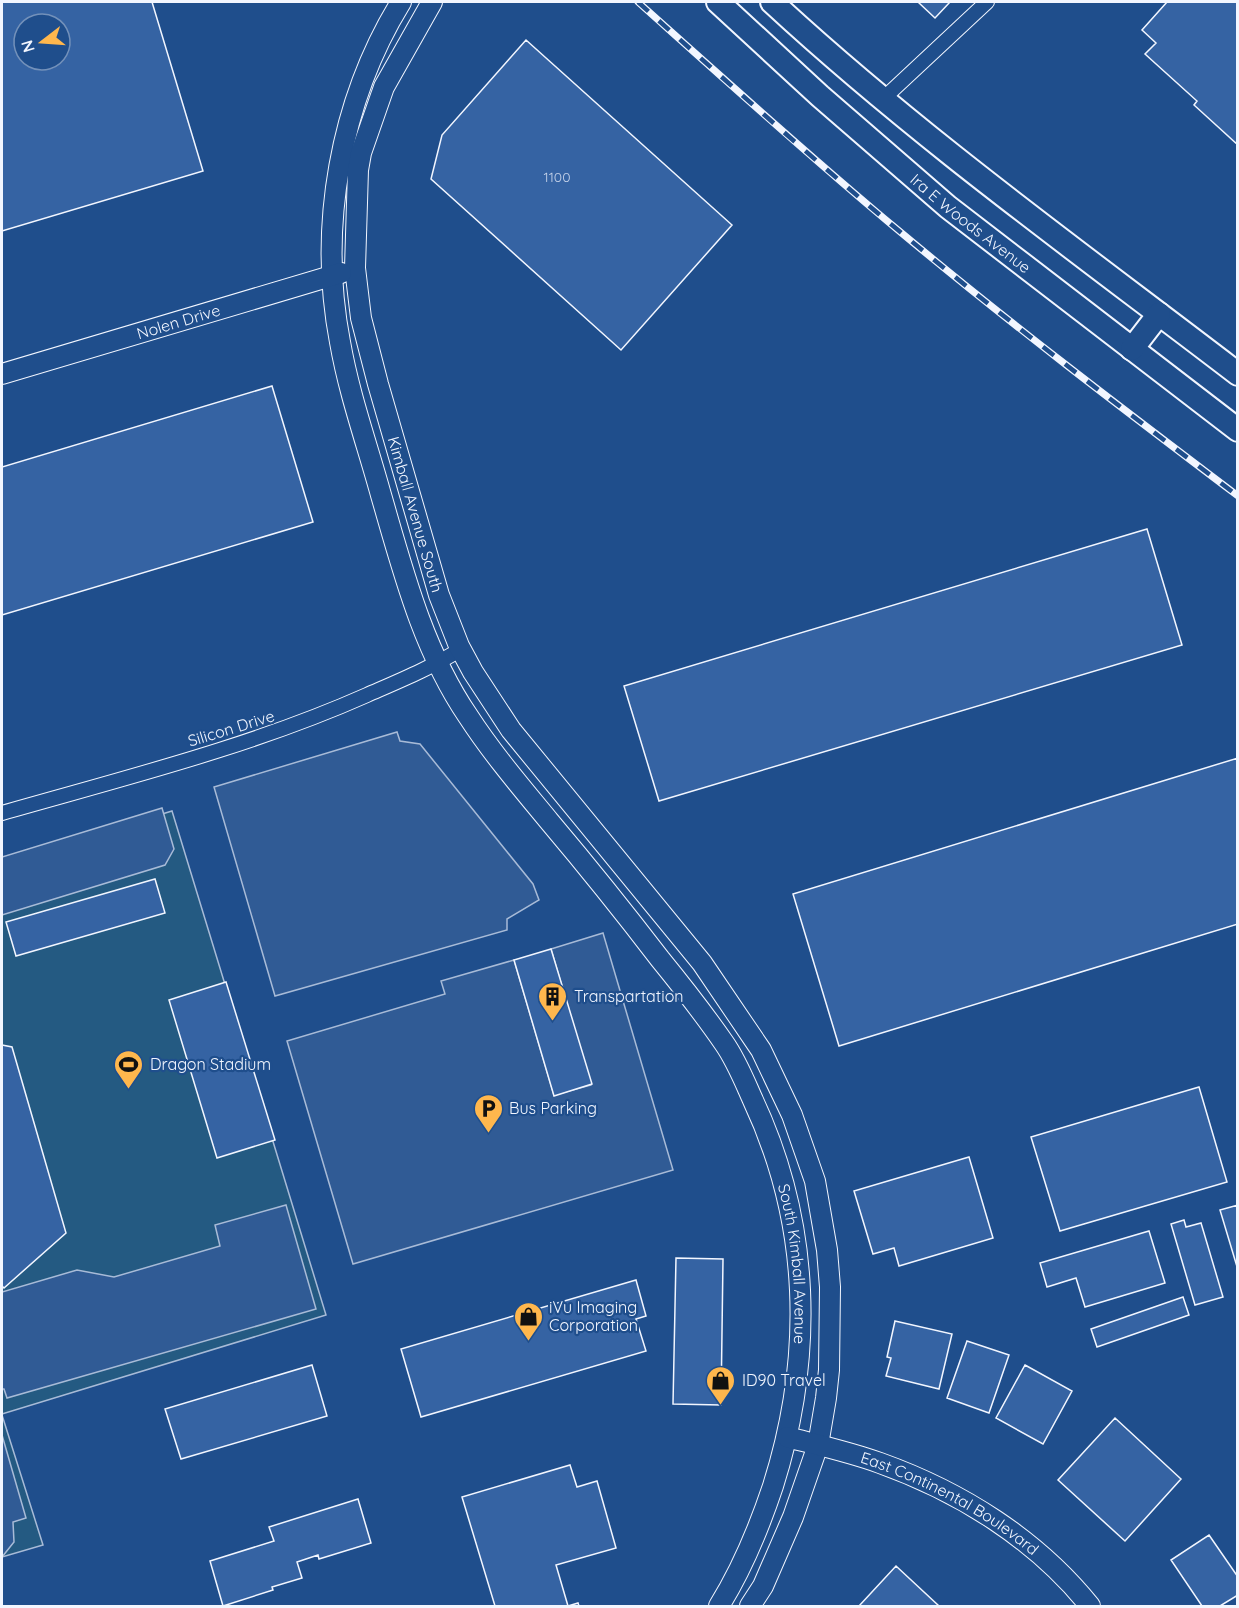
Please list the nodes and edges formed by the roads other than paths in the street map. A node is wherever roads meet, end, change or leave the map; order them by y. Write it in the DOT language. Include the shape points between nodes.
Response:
graph roads {
  1 [pos="401,2"];
  2 [pos="432,2"];
  3 [pos="718,2"];
  4 [pos="772,2"];
  5 [pos="987,2"];
  6 [pos="363,76"];
  7 [pos="384,87"];
  8 [pos="884,99"];
  9 [pos="356,268"];
  10 [pos="331,276"];
  11 [pos="1159,314"];
  12 [pos="1132,349"];
  13 [pos="2,374"];
  14 [pos="1238,374"];
  15 [pos="1238,430"];
  16 [pos="461,649"];
  17 [pos="437,664"];
  18 [pos="2,813"];
  19 [pos="633,880"];
  20 [pos="614,900"];
  21 [pos="648,944"];
  22 [pos="702,963"];
  23 [pos="800,1137"];
  24 [pos="771,1146"];
  25 [pos="787,1437"];
  26 [pos="818,1445"];
  27 [pos="719,1606"];
  28 [pos="750,1606"];
  29 [pos="1090,1606"];
  1 -- 6 [label="main road, Kimball Avenue South"];
  2 -- 7 [label="main road, Kimball Avenue South"];
  3 -- 12 [label="main road, Ira E Woods Avenue" via="948,207"];
  4 -- 8 [label="main road"];
  5 -- 8 [label="street"];
  6 -- 7 [label="main road"];
  6 -- 10 [label="main road, Kimball Avenue South" via="336,184"];
  7 -- 9 [label="main road, Kimball Avenue South" via="358,170"];
  8 -- 11 [label="main road"];
  9 -- 10 [label="main road, Nolen Drive"];
  9 -- 16 [label="main road, Kimball Avenue South" via="361,318 378,384 439,595"];
  10 -- 13 [label="main road, Nolen Drive"];
  10 -- 17 [label="main road, Kimball Avenue South" via="347,376 394,542"];
  11 -- 12 [label="main road"];
  11 -- 14 [label="main road"];
  12 -- 15 [label="main road, Ira E Woods Avenue"];
  16 -- 17 [label="street, Silicon Drive"];
  16 -- 19 [label="main road, Kimball Avenue South" via="511,730"];
  17 -- 18 [label="street, Silicon Drive" via="287,728"];
  17 -- 20 [label="main road, Kimball Avenue South" via="488,747"];
  19 -- 20 [label="main road"];
  19 -- 22 [label="main road, Kimball Avenue South"];
  20 -- 21 [label="main road, Kimball Avenue South"];
  21 -- 24 [label="main road, South Kimball Avenue" via="727,1047"];
  22 -- 23 [label="main road, South Kimball Avenue" via="761,1050"];
  23 -- 24 [label="main road"];
  23 -- 26 [label="main road, South Kimball Avenue" via="815,1181 830,1287 829,1370"];
  24 -- 25 [label="main road, South Kimball Avenue" via="790,1214 801,1303 796,1392"];
  25 -- 26 [label="main road, East Continental Boulevard"];
  25 -- 27 [label="main road, South Kimball Avenue" via="752,1545"];
  26 -- 28 [label="main road, South Kimball Avenue" via="789,1527 764,1586"];
  26 -- 29 [label="main road, East Continental Boulevard" via="879,1463 961,1499 1038,1552"];
}
